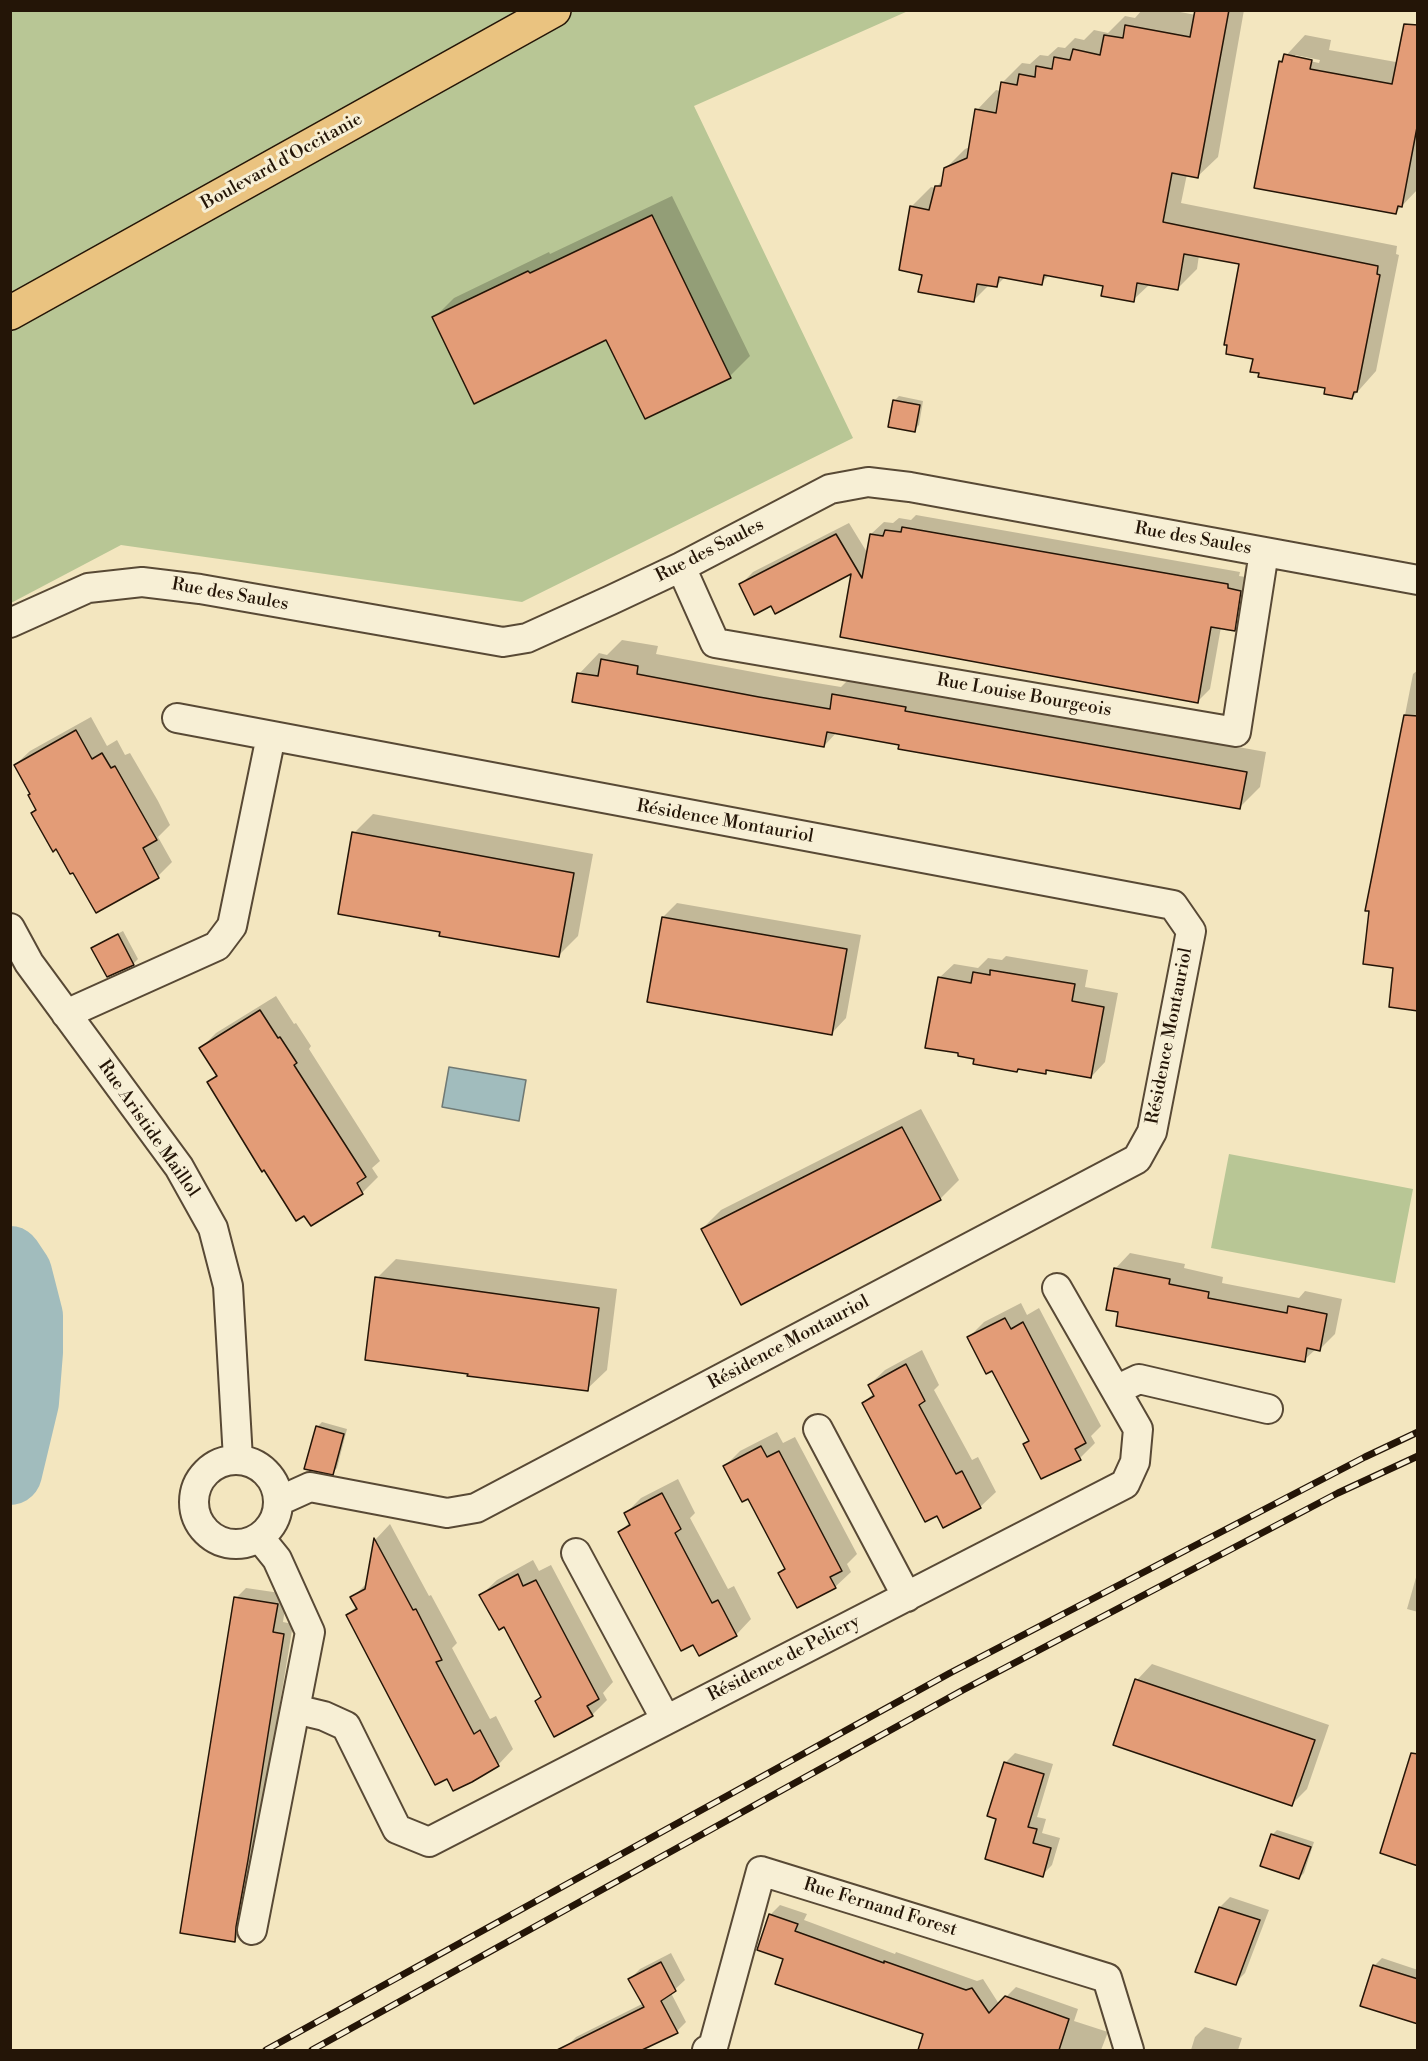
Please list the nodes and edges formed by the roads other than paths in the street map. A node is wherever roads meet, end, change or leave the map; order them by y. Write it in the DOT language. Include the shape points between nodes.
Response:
graph roads {
  1 [pos="554,10"];
  2 [pos="10,313"];
  3 [pos="1263,552"];
  4 [pos="681,567"];
  5 [pos="1418,580"];
  6 [pos="10,623"];
  7 [pos="177,718"];
  8 [pos="271,736"];
  9 [pos="10,928"];
  10 [pos="66,1014"];
  11 [pos="1057,1288"];
  12 [pos="1116,1390"];
  13 [pos="1268,1409"];
  14 [pos="818,1429"];
  15 [pos="238,1459"];
  16 [pos="279,1502"];
  17 [pos="260,1538"];
  18 [pos="576,1553"];
  19 [pos="907,1597"];
  20 [pos="296,1709"];
  21 [pos="666,1720"];
  22 [pos="252,1930"];
  23 [pos="707,2050"];
  24 [pos="1129,2050"];
  1 -- 2 [label="main road, Boulevard d'Occitanie"];
  3 -- 4 [label="street, Rue des Saules" via="868,482 830,489"];
  3 -- 4 [label="street, Rue Louise Bourgeois" via="1236,732 715,643"];
  3 -- 5 [label="street, Rue des Saules"];
  4 -- 6 [label="street, Rue des Saules" via="527,638 503,642 142,582 88,588"];
  7 -- 8 [label="street, Résidence Montauriol"];
  8 -- 10 [label="street" via="232,926 217,945"];
  8 -- 16 [label="street, Résidence Montauriol" via="1173,905 1191,931 1152,1132 1137,1159 476,1508 447,1513 310,1487"];
  9 -- 10 [label="street, Rue Aristide Maillol" via="29,963"];
  10 -- 15 [label="street, Rue Aristide Maillol" via="179,1167 213,1228 228,1286"];
  11 -- 12 [label="street, Résidence de Pelicry"];
  12 -- 13 [label="street" via="1139,1379"];
  12 -- 19 [label="street, Résidence de Pelicry" via="1138,1429 1135,1462 1125,1484"];
  14 -- 19 [label="street"];
  15 -- 16 [label="street" via="265,1470 274,1482"];
  15 -- 17 [label="street" via="213,1465 205,1472 193,1498 195,1513 199,1525 226,1544"];
  16 -- 17 [label="street" via="270,1528"];
  17 -- 20 [label="street" via="277,1559 310,1632"];
  18 -- 21 [label="street"];
  19 -- 21 [label="street, Résidence de Pelicry"];
  20 -- 21 [label="street, Résidence de Pelicry" via="346,1726 397,1829 429,1842"];
  20 -- 22 [label="street"];
  23 -- 24 [label="street, Rue Fernand Forest" via="713,2047 761,1871 1107,1978"];
}
